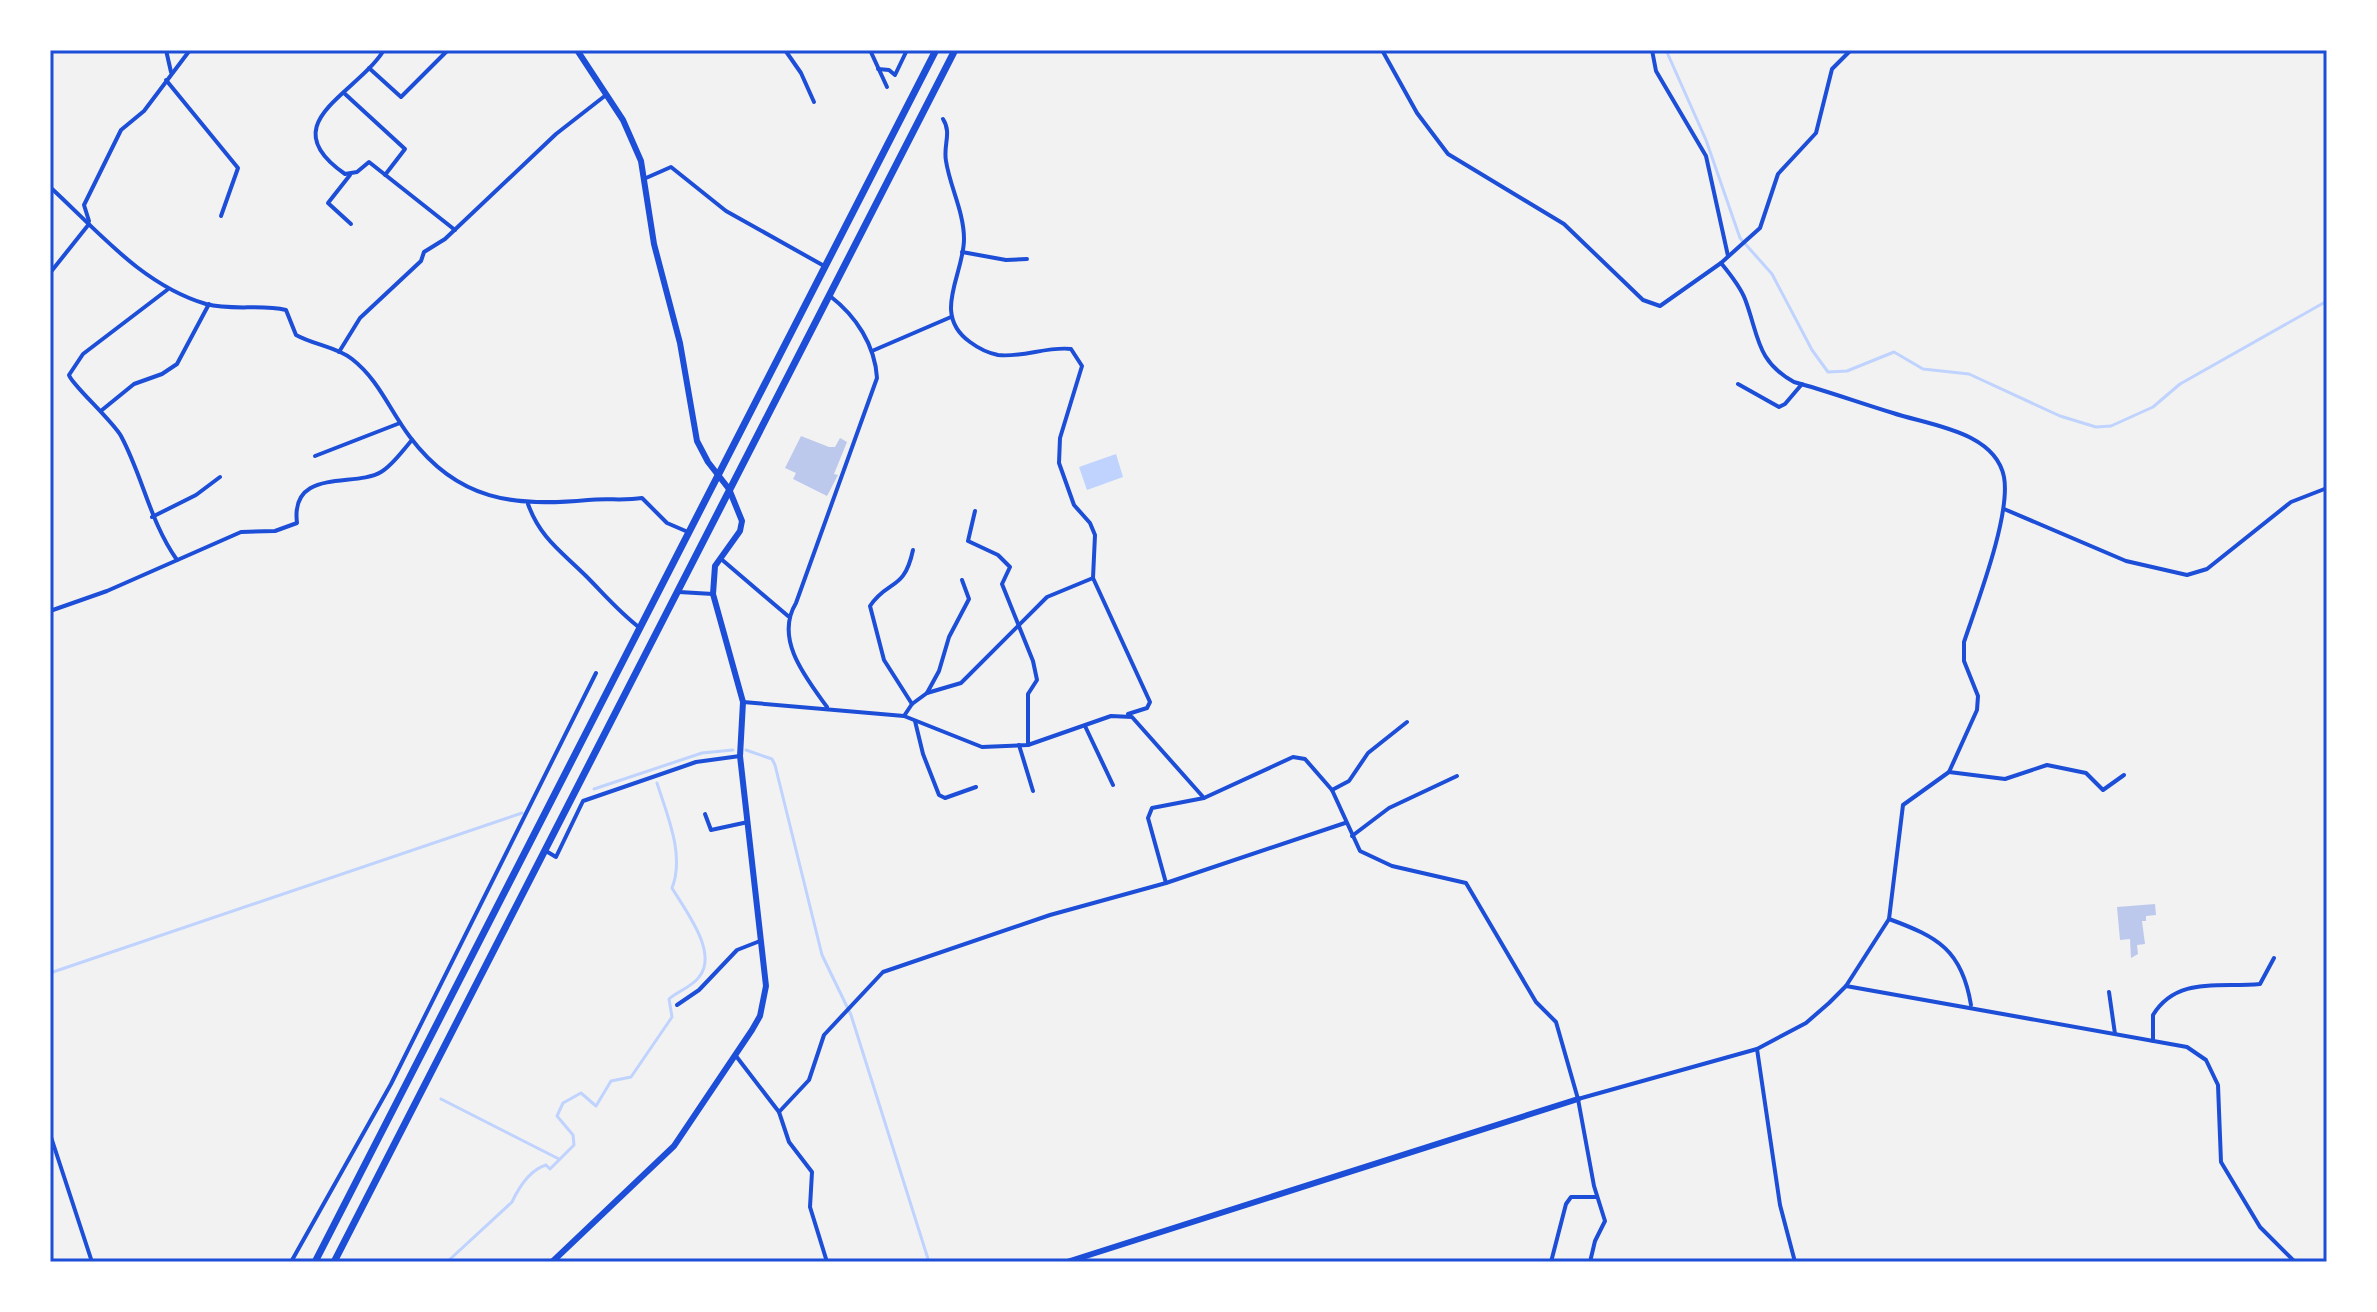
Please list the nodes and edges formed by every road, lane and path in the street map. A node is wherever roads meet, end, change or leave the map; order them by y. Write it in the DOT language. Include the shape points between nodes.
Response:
graph roads {
  1 [pos="166,50"];
  2 [pos="190,50"];
  3 [pos="384,50"];
  4 [pos="448,50"];
  5 [pos="577,50"];
  6 [pos="785,50"];
  7 [pos="870,50"];
  8 [pos="907,50"];
  9 [pos="936,50"];
  10 [pos="955,50"];
  11 [pos="1382,50"];
  12 [pos="1652,50"];
  13 [pos="1851,50"];
  14 [pos="369,68"];
  15 [pos="878,69"];
  16 [pos="171,72"];
  17 [pos="166,80"];
  18 [pos="887,87"];
  19 [pos="344,93"];
  20 [pos="607,94"];
  21 [pos="814,102"];
  22 [pos="943,119"];
  23 [pos="350,175"];
  24 [pos="385,175"];
  25 [pos="646,178"];
  26 [pos="50,187"];
  27 [pos="221,216"];
  28 [pos="89,224"];
  29 [pos="351,224"];
  30 [pos="455,230"];
  31 [pos="962,252"];
  32 [pos="1728,256"];
  33 [pos="1027,259"];
  34 [pos="1721,263"];
  35 [pos="826,267"];
  36 [pos="50,273"];
  37 [pos="167,290"];
  38 [pos="830,296"];
  39 [pos="209,304"];
  40 [pos="951,317"];
  41 [pos="872,351"];
  42 [pos="339,352"];
  43 [pos="1738,384"];
  44 [pos="1802,384"];
  45 [pos="102,410"];
  46 [pos="400,423"];
  47 [pos="412,440"];
  48 [pos="315,456"];
  49 [pos="719,473"];
  50 [pos="220,477"];
  51 [pos="2327,488"];
  52 [pos="729,489"];
  53 [pos="527,504"];
  54 [pos="2004,509"];
  55 [pos="975,511"];
  56 [pos="152,517"];
  57 [pos="689,533"];
  58 [pos="913,550"];
  59 [pos="719,557"];
  60 [pos="178,560"];
  61 [pos="1093,578"];
  62 [pos="962,580"];
  63 [pos="679,592"];
  64 [pos="713,594"];
  65 [pos="50,611"];
  66 [pos="788,616"];
  67 [pos="640,628"];
  68 [pos="1019,629"];
  69 [pos="596,673"];
  70 [pos="927,693"];
  71 [pos="743,702"];
  72 [pos="912,704"];
  73 [pos="827,707"];
  74 [pos="1126,715"];
  75 [pos="904,716"];
  76 [pos="915,721"];
  77 [pos="1407,722"];
  78 [pos="1085,725"];
  79 [pos="1019,745"];
  80 [pos="1028,745"];
  81 [pos="740,756"];
  82 [pos="1949,772"];
  83 [pos="2124,775"];
  84 [pos="1457,776"];
  85 [pos="1113,785"];
  86 [pos="976,787"];
  87 [pos="1332,790"];
  88 [pos="1033,791"];
  89 [pos="1204,798"];
  90 [pos="705,814"];
  91 [pos="748,822"];
  92 [pos="1345,823"];
  93 [pos="1352,836"];
  94 [pos="544,851"];
  95 [pos="1166,883"];
  96 [pos="1889,919"];
  97 [pos="762,940"];
  98 [pos="2274,958"];
  99 [pos="1846,986"];
  100 [pos="2109,992"];
  101 [pos="677,1005"];
  102 [pos="1971,1005"];
  103 [pos="2115,1034"];
  104 [pos="2153,1041"];
  105 [pos="1757,1049"];
  106 [pos="735,1054"];
  107 [pos="1578,1099"];
  108 [pos="779,1112"];
  109 [pos="50,1134"];
  110 [pos="1596,1197"];
  111 [pos="92,1262"];
  112 [pos="291,1262"];
  113 [pos="315,1262"];
  114 [pos="334,1262"];
  115 [pos="552,1262"];
  116 [pos="827,1262"];
  117 [pos="1067,1262"];
  118 [pos="1551,1262"];
  119 [pos="1590,1262"];
  120 [pos="1795,1262"];
  121 [pos="2295,1262"];
  1 -- 16 [label="street"];
  2 -- 16 [label="street"];
  3 -- 14 [label="street"];
  4 -- 14 [label="street" via="401,97"];
  5 -- 20 [label="main road"];
  6 -- 21 [label="street"];
  7 -- 15 [label="street"];
  8 -- 15 [label="street" via="895,75"];
  9 -- 35 [label="highway"];
  10 -- 38 [label="highway"];
  11 -- 34 [label="street" via="1417,113 1448,154 1564,224 1643,300 1660,306 1669,303"];
  12 -- 32 [label="street" via="1656,71 1706,156"];
  13 -- 32 [label="street" via="1832,69 1816,133 1778,174 1760,228"];
  14 -- 19 [label="street"];
  15 -- 18 [label="street"];
  16 -- 17 [label="street"];
  17 -- 27 [label="street" via="238,168"];
  17 -- 28 [label="street" via="144,111 121,130 106,156 84,205"];
  19 -- 23 [label="street" via="320,118 313,140 320,155"];
  19 -- 24 [label="street" via="405,149"];
  20 -- 25 [label="main road" via="634,142"];
  20 -- 30 [label="street" via="556,134"];
  22 -- 31 [label="street" via="948,127 945,158 963,223"];
  23 -- 24 [label="street" via="369,162"];
  23 -- 29 [label="street" via="328,203"];
  24 -- 30 [label="street"];
  25 -- 35 [label="street" via="671,167 726,211"];
  25 -- 49 [label="main road" via="654,244 678,335 697,441"];
  26 -- 28 [label="street"];
  28 -- 36 [label="street"];
  28 -- 37 [label="street"];
  30 -- 42 [label="street" via="424,252 421,261 360,318"];
  31 -- 33 [label="street"];
  31 -- 40 [label="street"];
  32 -- 34 [label="street"];
  34 -- 44 [label="street" via="1745,298 1765,358 1775,371"];
  35 -- 49 [label="highway"];
  37 -- 39 [label="street"];
  37 -- 45 [label="street" via="70,369 71,382"];
  38 -- 41 [label="street" via="847,309"];
  38 -- 52 [label="highway"];
  39 -- 42 [label="street" via="286,310 296,335"];
  39 -- 45 [label="street" via="177,364 136,382"];
  40 -- 41 [label="street"];
  40 -- 61 [label="street" via="966,340 997,355 1066,348 1079,359 1082,366 1060,438 1059,463 1074,505 1095,535"];
  41 -- 66 [label="street" via="877,378"];
  42 -- 46 [label="street" via="370,376"];
  43 -- 44 [label="street" via="1779,407"];
  44 -- 54 [label="street" via="1951,429 1977,442 2003,473"];
  45 -- 56 [label="street" via="120,435"];
  46 -- 47 [label="street"];
  46 -- 48 [label="street"];
  47 -- 53 [label="street" via="466,486 501,501"];
  47 -- 60 [label="street" via="377,474 313,488 299,502 297,523 275,531 241,532"];
  49 -- 52 [label="main road"];
  49 -- 57 [label="highway"];
  50 -- 56 [label="street"];
  51 -- 54 [label="street" via="2291,502 2207,569 2187,575 2126,561"];
  52 -- 59 [label="main road" via="742,521"];
  52 -- 63 [label="highway"];
  53 -- 57 [label="street" via="642,498 667,523"];
  53 -- 67 [label="street" via="555,550"];
  54 -- 82 [label="street" via="1964,642 1977,710"];
  55 -- 68 [label="street" via="968,541 1010,567 1002,584"];
  56 -- 60 [label="street"];
  57 -- 67 [label="highway"];
  58 -- 72 [label="street" via="909,571 870,606 884,660"];
  59 -- 64 [label="main road"];
  59 -- 66 [label="street"];
  60 -- 65 [label="street"];
  61 -- 68 [label="street" via="1047,597"];
  61 -- 74 [label="street" via="1150,702"];
  62 -- 70 [label="street" via="969,599"];
  63 -- 64 [label="street"];
  63 -- 94 [label="highway"];
  64 -- 71 [label="main road"];
  66 -- 73 [label="street" via="794,662"];
  67 -- 113 [label="highway"];
  68 -- 70 [label="street" via="961,683"];
  68 -- 80 [label="street" via="1037,680 1028,694"];
  69 -- 112 [label="street" via="391,1084"];
  70 -- 72 [label="street"];
  71 -- 73 [label="street"];
  71 -- 81 [label="main road"];
  72 -- 75 [label="street"];
  73 -- 75 [label="street"];
  74 -- 78 [label="street"];
  74 -- 89 [label="street"];
  75 -- 76 [label="street"];
  76 -- 79 [label="street" via="974,745"];
  76 -- 86 [label="street" via="939,795 945,798"];
  77 -- 87 [label="street" via="1368,753 1349,781"];
  78 -- 80 [label="street"];
  78 -- 85 [label="street"];
  79 -- 80 [label="street"];
  79 -- 88 [label="street"];
  81 -- 91 [label="main road"];
  81 -- 94 [label="street" via="696,762 583,801 556,857"];
  82 -- 83 [label="street" via="2005,779 2047,765 2086,773 2103,790"];
  82 -- 96 [label="street" via="1903,805"];
  84 -- 93 [label="street" via="1389,808"];
  87 -- 89 [label="street" via="1305,759 1293,757"];
  87 -- 92 [label="street"];
  89 -- 95 [label="street" via="1152,808 1148,818"];
  90 -- 91 [label="street" via="711,830"];
  91 -- 97 [label="main road"];
  92 -- 93 [label="street"];
  92 -- 95 [label="street"];
  93 -- 107 [label="street" via="1360,851 1392,866 1466,883 1536,1002 1556,1022"];
  94 -- 114 [label="highway"];
  95 -- 108 [label="street" via="1050,915 883,972 824,1035 809,1080"];
  96 -- 99 [label="street"];
  96 -- 102 [label="street" via="1945,947 1959,962"];
  97 -- 101 [label="street" via="737,950"];
  97 -- 106 [label="main road" via="765,1001"];
  98 -- 104 [label="street" via="2260,984 2175,991 2153,1015"];
  99 -- 102 [label="street"];
  99 -- 105 [label="street" via="1806,1023"];
  100 -- 103 [label="street"];
  102 -- 103 [label="street"];
  103 -- 104 [label="street"];
  104 -- 121 [label="street" via="2187,1047 2206,1060 2218,1085 2221,1162 2260,1227"];
  105 -- 107 [label="street"];
  105 -- 120 [label="street" via="1780,1205"];
  106 -- 108 [label="street"];
  106 -- 115 [label="main road" via="674,1146"];
  107 -- 110 [label="street"];
  107 -- 117 [label="main road"];
  108 -- 116 [label="street" via="789,1142 812,1172 810,1207"];
  109 -- 111 [label="street"];
  110 -- 118 [label="street" via="1571,1197 1566,1204"];
  110 -- 119 [label="street" via="1605,1221"];
}
